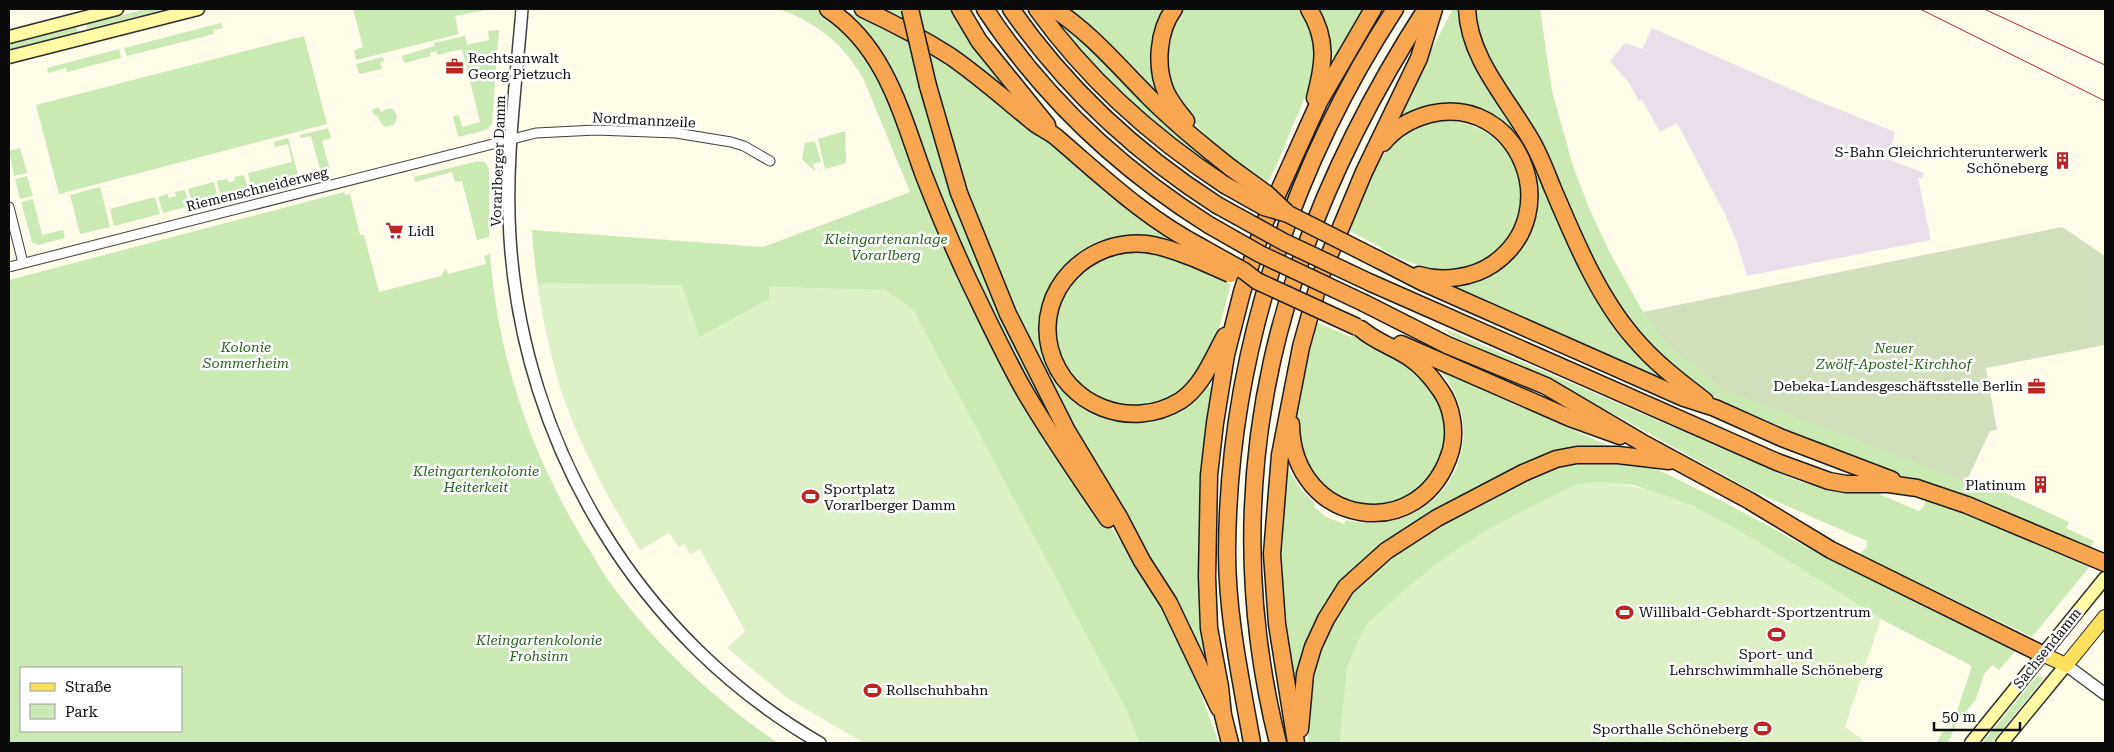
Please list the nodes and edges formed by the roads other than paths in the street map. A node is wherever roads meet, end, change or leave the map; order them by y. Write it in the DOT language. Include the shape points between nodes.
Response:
graph roads {
  1 [pos="117,9"];
  2 [pos="198,9"];
  3 [pos="522,9"];
  4 [pos="828,9"];
  5 [pos="863,9"];
  6 [pos="910,9"];
  7 [pos="960,9"];
  8 [pos="985,9"];
  9 [pos="1011,9"];
  10 [pos="1037,9"];
  11 [pos="1054,9"];
  12 [pos="1174,9"];
  13 [pos="1309,9"];
  14 [pos="1373,9"];
  15 [pos="1396,9"];
  16 [pos="1426,9"];
  17 [pos="1434,9"];
  18 [pos="1467,9"];
  19 [pos="9,37"];
  20 [pos="9,58"];
  21 [pos="1310,122"];
  22 [pos="1054,136"];
  23 [pos="512,138"];
  24 [pos="1217,157"];
  25 [pos="770,161"];
  26 [pos="1364,172"];
  27 [pos="9,207"];
  28 [pos="1288,214"];
  29 [pos="1199,254"];
  30 [pos="23,263"];
  31 [pos="9,267"];
  32 [pos="1403,271"];
  33 [pos="1236,316"];
  34 [pos="1359,328"];
  35 [pos="1290,404"];
  36 [pos="1715,408"];
  37 [pos="1641,442"];
  38 [pos="1678,462"];
  39 [pos="1906,485"];
  40 [pos="1142,561"];
  41 [pos="2105,563"];
  42 [pos="2105,578"];
  43 [pos="2105,617"];
  44 [pos="2042,654"];
  45 [pos="2070,660"];
  46 [pos="2105,694"];
  47 [pos="1223,715"];
  48 [pos="820,743"];
  49 [pos="1230,743"];
  50 [pos="1252,743"];
  51 [pos="1278,743"];
  52 [pos="1298,743"];
  53 [pos="1971,743"];
  54 [pos="2002,743"];
  1 -- 19 [label="main road"];
  2 -- 20 [label="main road"];
  3 -- 23 [label="street, Vorarlberger Damm"];
  4 -- 40 [label="highway" via="861,37 885,73 950,241 1025,391 1066,458"];
  5 -- 22 [label="highway" via="950,57"];
  6 -- 40 [label="highway, bridge" via="947,156 1008,314 1067,431"];
  7 -- 22 [label="highway" via="979,40"];
  8 -- 37 [label="highway, bridge" via="1051,94 1094,138 1169,200 1260,254 1447,345 1546,386"];
  9 -- 39 [label="highway, bridge" via="1071,84 1110,124 1217,205 1284,242 1812,476 1846,484"];
  10 -- 28 [label="highway, bridge" via="1066,46 1127,111 1195,166 1264,207"];
  11 -- 24 [label="highway" via="1091,38 1151,99"];
  12 -- 24 [label="highway" via="1160,46 1166,90 1175,107"];
  13 -- 21 [label="highway" via="1320,33 1323,61"];
  14 -- 21 [label="highway"];
  15 -- 50 [label="highway" via="1352,83 1314,157 1281,240 1253,332 1230,473 1227,553 1232,633"];
  16 -- 51 [label="highway" via="1373,97 1339,164 1303,248 1276,339 1254,474 1252,567 1261,664"];
  17 -- 26 [label="highway" via="1419,58"];
  18 -- 36 [label="highway" via="1471,36 1480,58 1532,141 1603,293 1644,350"];
  21 -- 33 [label="highway" via="1263,226"];
  22 -- 29 [label="highway" via="1119,193"];
  23 -- 25 [label="street, Nordmannzeile" via="536,132 596,130 676,134 731,142"];
  23 -- 30 [label="street, Riemenschneiderweg"];
  23 -- 48 [label="street, Vorarlberger Damm" via="510,238 522,326 542,402 578,488 601,530 634,577 686,639 754,699"];
  24 -- 28 [label="highway, bridge"];
  26 -- 32 [label="highway" via="1392,133 1413,119 1443,112 1470,115 1488,123 1507,138 1524,164 1530,197 1527,218 1518,238 1504,255 1488,268 1460,277 1428,278"];
  26 -- 35 [label="highway" via="1321,275 1301,347"];
  27 -- 30 [label="street"];
  28 -- 32 [label="highway, bridge"];
  29 -- 33 [label="highway" via="1128,244 1100,251 1076,266 1058,289 1051,304 1048,325 1050,348 1064,380 1088,402 1103,409 1123,414 1160,410 1181,400 1193,389"];
  29 -- 34 [label="highway, bridge" via="1241,279 1256,281"];
  30 -- 31 [label="street, Riemenschneiderweg"];
  32 -- 36 [label="highway" via="1675,394"];
  33 -- 47 [label="highway" via="1221,382 1209,475 1208,613"];
  34 -- 35 [label="highway" via="1371,338 1410,358 1443,393 1452,420 1453,441 1447,464 1436,481 1422,495 1394,510 1364,513 1335,504 1320,494 1300,468 1291,432"];
  34 -- 37 [label="highway" via="1570,418"];
  35 -- 52 [label="highway" via="1280,456 1272,554 1277,624"];
  36 -- 39 [label="highway" via="1835,460"];
  37 -- 38 [label="highway"];
  38 -- 44 [label="highway" via="1867,569"];
  38 -- 52 [label="highway" via="1618,454 1576,454 1556,459 1462,504 1386,552 1346,587 1316,640 1305,674"];
  39 -- 41 [label="highway" via="1967,505"];
  40 -- 47 [label="highway" via="1169,603"];
  42 -- 44 [label="main road, Sachsendamm"];
  43 -- 45 [label="main road, Sachsendamm"];
  44 -- 45 [label="main road"];
  44 -- 53 [label="main road, Sachsendamm"];
  45 -- 46 [label="street"];
  45 -- 54 [label="main road, Sachsendamm"];
  47 -- 49 [label="highway"];
}
